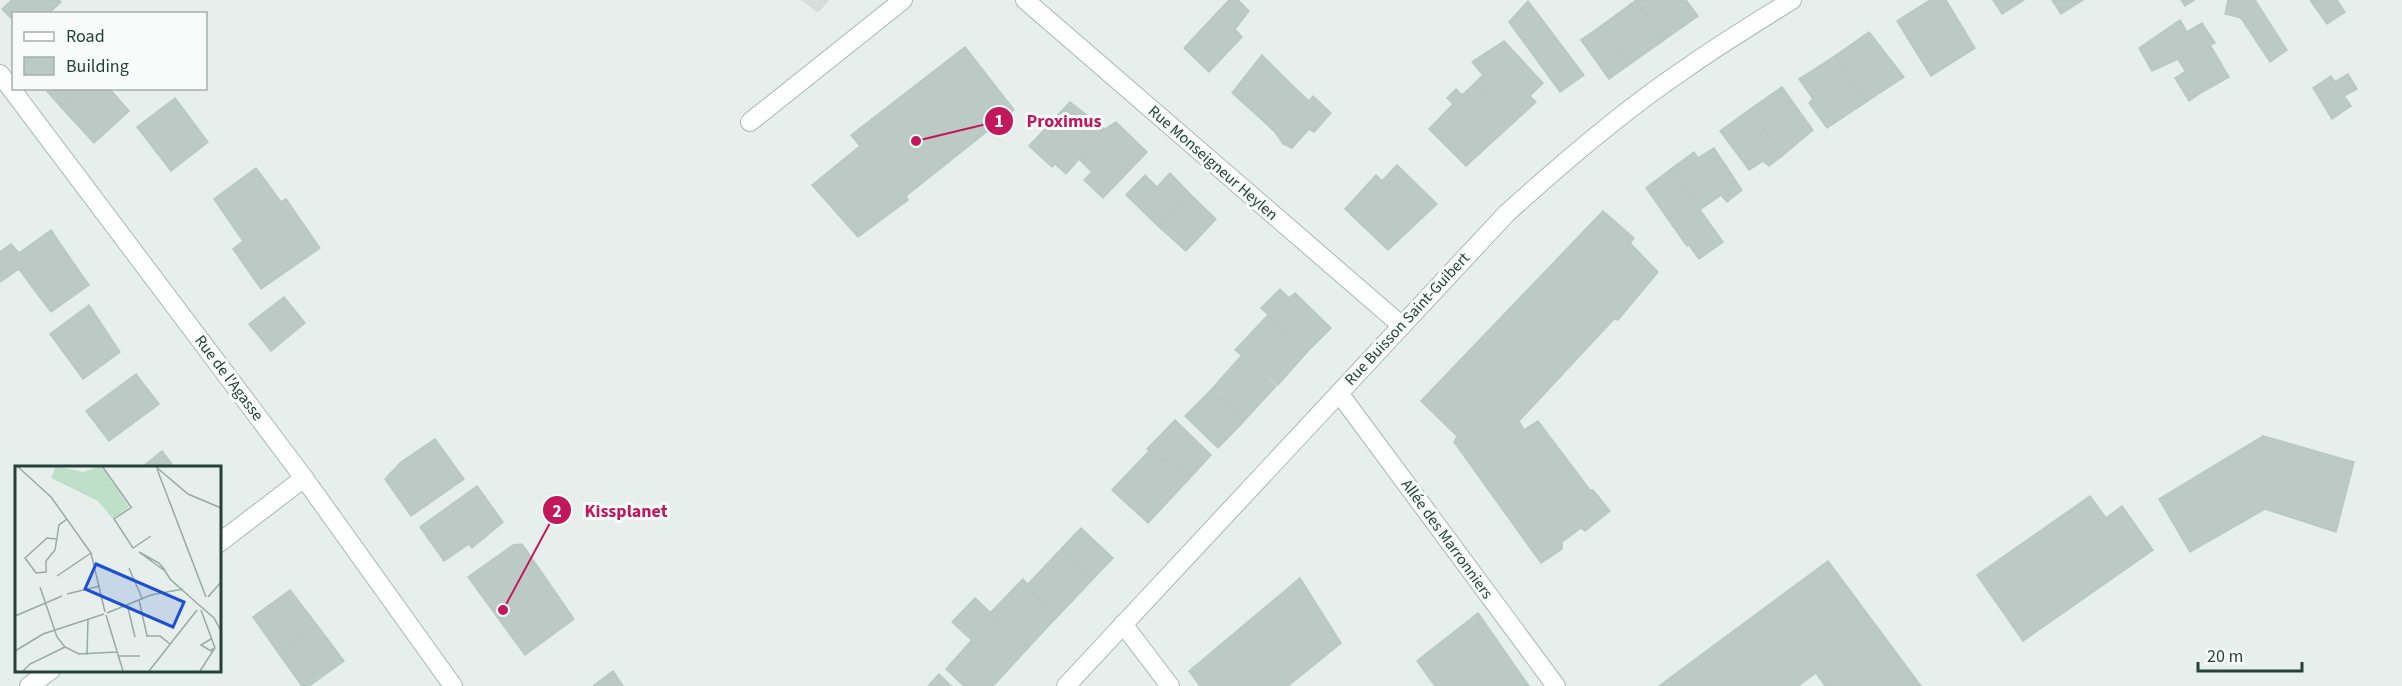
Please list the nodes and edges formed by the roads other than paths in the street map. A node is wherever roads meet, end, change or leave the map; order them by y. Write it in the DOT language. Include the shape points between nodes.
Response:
graph roads {
  1 [pos="903,0"];
  2 [pos="1025,0"];
  3 [pos="1792,0"];
  4 [pos="0,74"];
  5 [pos="12,90"];
  6 [pos="12,90"];
  7 [pos="750,122"];
  8 [pos="1401,325"];
  9 [pos="1339,393"];
  10 [pos="304,478"];
  11 [pos="220,542"];
  12 [pos="1123,624"];
  13 [pos="48,671"];
  14 [pos="29,686"];
  15 [pos="453,686"];
  16 [pos="1066,686"];
  17 [pos="1170,686"];
  18 [pos="1556,686"];
  1 -- 7 [label="street"];
  2 -- 8 [label="street, Rue Monseigneur Heylen"];
  3 -- 8 [label="street, Rue Buisson Saint-Guibert" via="1688,67 1564,161 1507,213"];
  4 -- 5 [label="street, Rue de l'Agasse"];
  6 -- 10 [label="street, Rue de l'Agasse"];
  8 -- 9 [label="street, Rue Buisson Saint-Guibert"];
  9 -- 12 [label="street, Rue Buisson Saint-Guibert"];
  9 -- 18 [label="street, Allée des Marronniers"];
  10 -- 11 [label="street"];
  10 -- 15 [label="street, Rue de l'Agasse"];
  12 -- 16 [label="street, Rue Buisson Saint-Guibert"];
  12 -- 17 [label="street"];
  13 -- 14 [label="street"];
}
